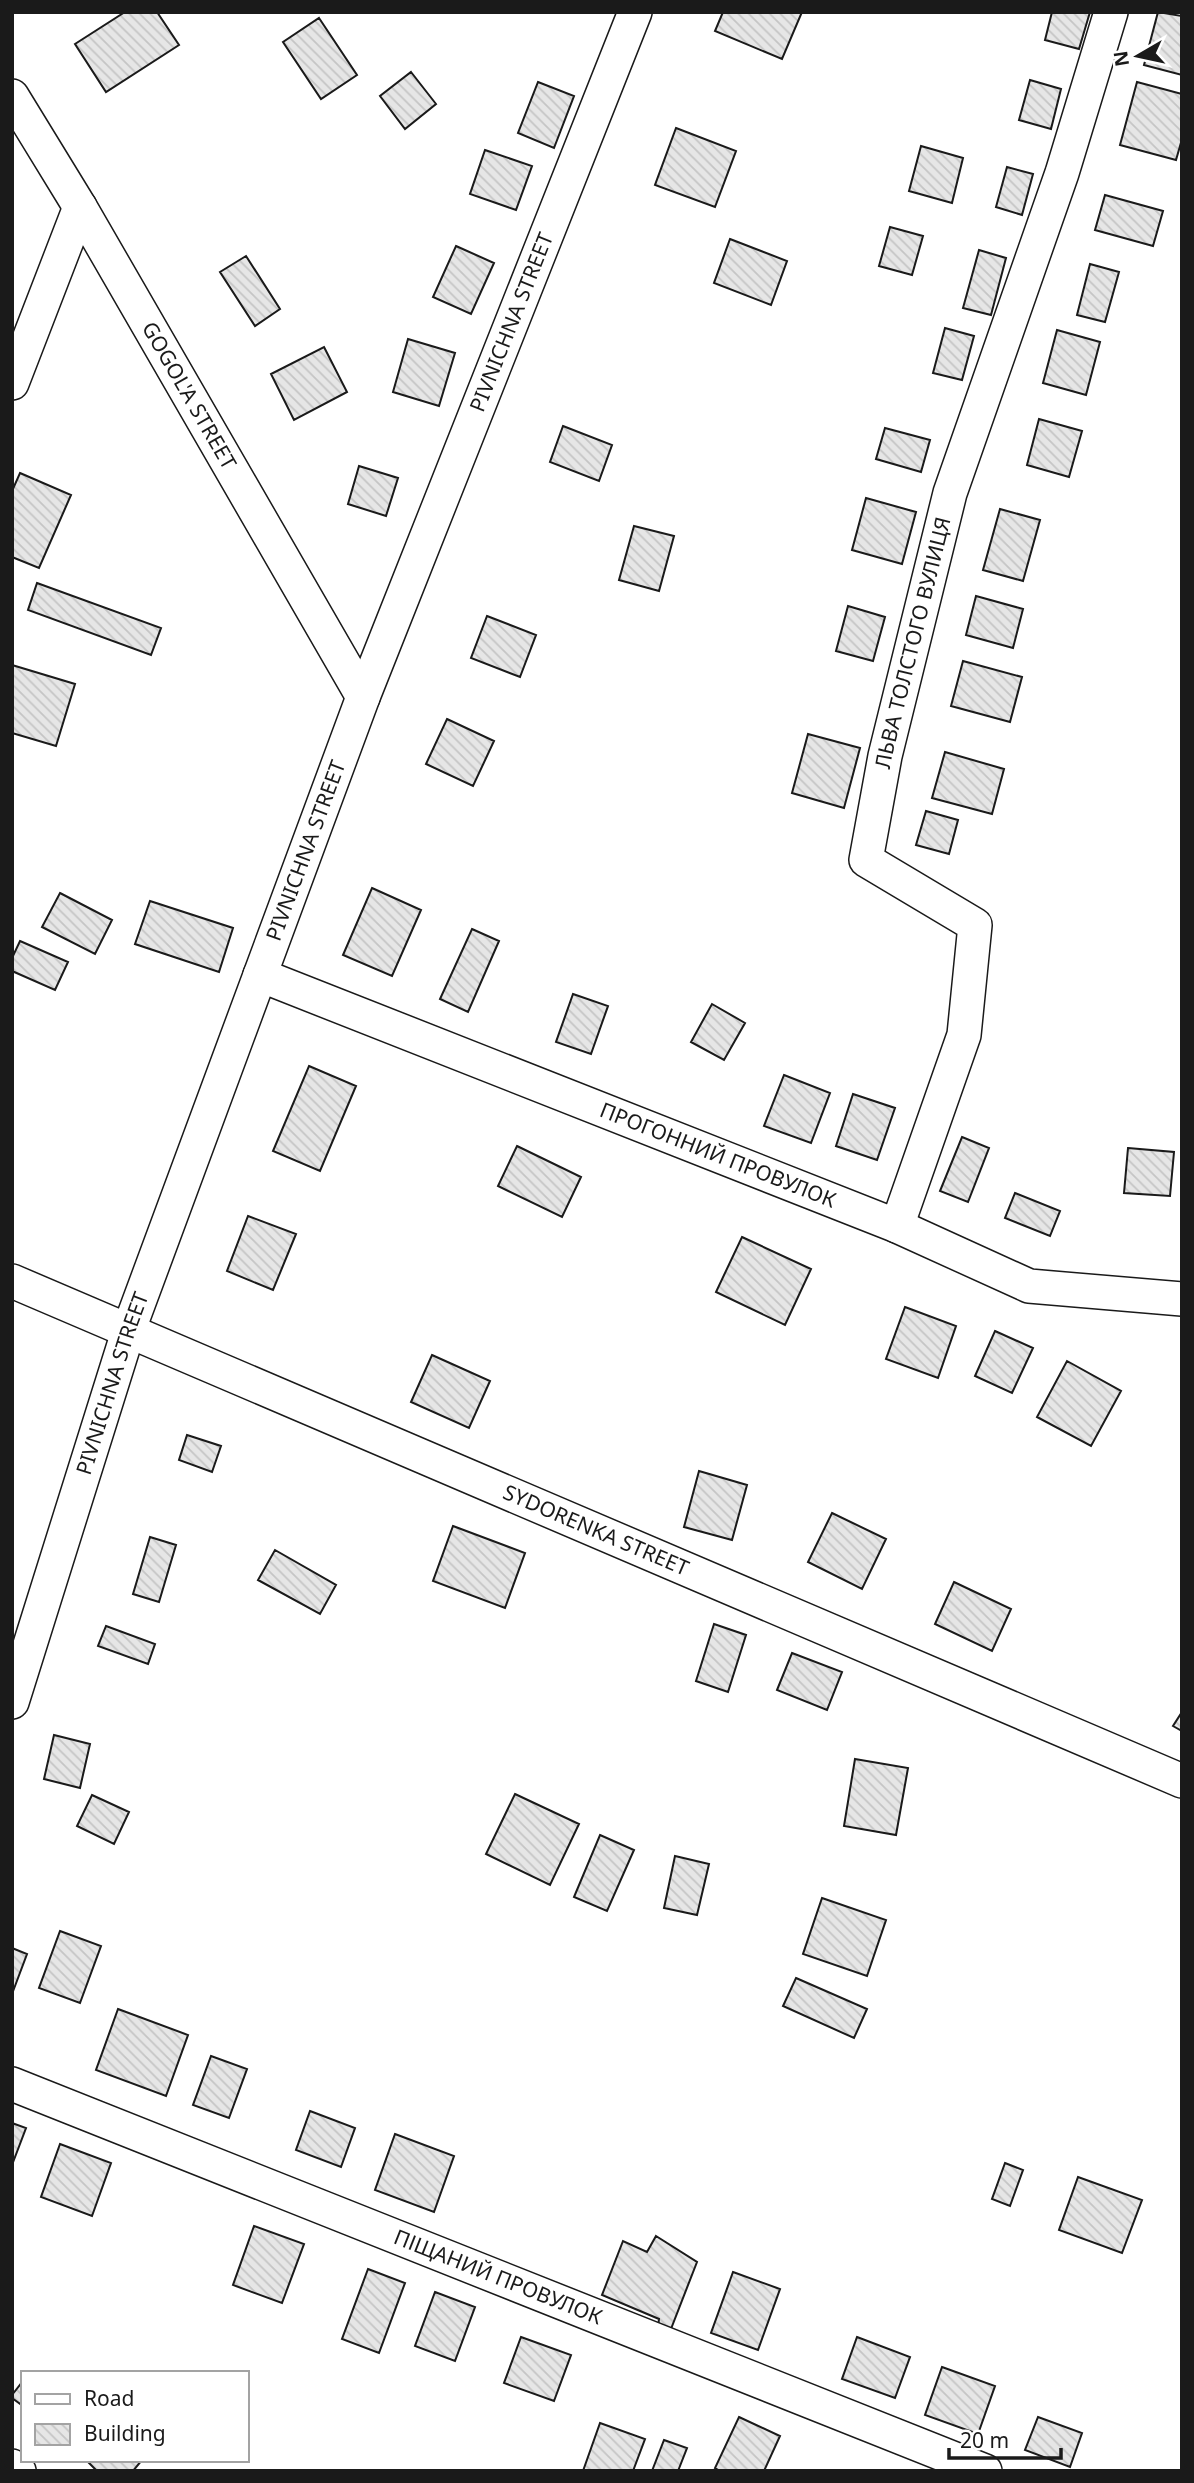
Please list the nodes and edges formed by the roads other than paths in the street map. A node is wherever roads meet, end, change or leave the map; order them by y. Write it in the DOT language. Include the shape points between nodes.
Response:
graph roads {
  1 [pos="635,12"];
  2 [pos="1111,12"];
  3 [pos="12,96"];
  4 [pos="80,207"];
  5 [pos="12,383"];
  6 [pos="363,697"];
  7 [pos="260,975"];
  8 [pos="897,1226"];
  9 [pos="12,1281"];
  10 [pos="1182,1299"];
  11 [pos="129,1329"];
  12 [pos="12,1703"];
  13 [pos="1182,1780"];
  14 [pos="12,2084"];
  15 [pos="12,2466"];
  16 [pos="19,2471"];
  17 [pos="985,2471"];
  1 -- 6 [label="street, PIVNICHNA STREET"];
  2 -- 8 [label="street, ЛЬВА ТОЛСТОГО ВУЛИЦЯ" via="1062,173 950,494 885,756 866,860 975,925 964,1035"];
  3 -- 4 [label="street, GOGOL'A STREET"];
  4 -- 5 [label="street"];
  4 -- 6 [label="street, GOGOL'A STREET"];
  6 -- 7 [label="street, PIVNICHNA STREET"];
  7 -- 8 [label="street, ПРОГОННИЙ ПРОВУЛОК"];
  7 -- 11 [label="street, PIVNICHNA STREET"];
  8 -- 10 [label="street, ПРОГОННИЙ ПРОВУЛОК" via="1029,1286"];
  9 -- 11 [label="street, SYDORENKA STREET"];
  11 -- 12 [label="street, PIVNICHNA STREET"];
  11 -- 13 [label="street, SYDORENKA STREET"];
  14 -- 17 [label="street, ПІЩАНИЙ ПРОВУЛОК"];
  15 -- 16 [label="street"];
}
